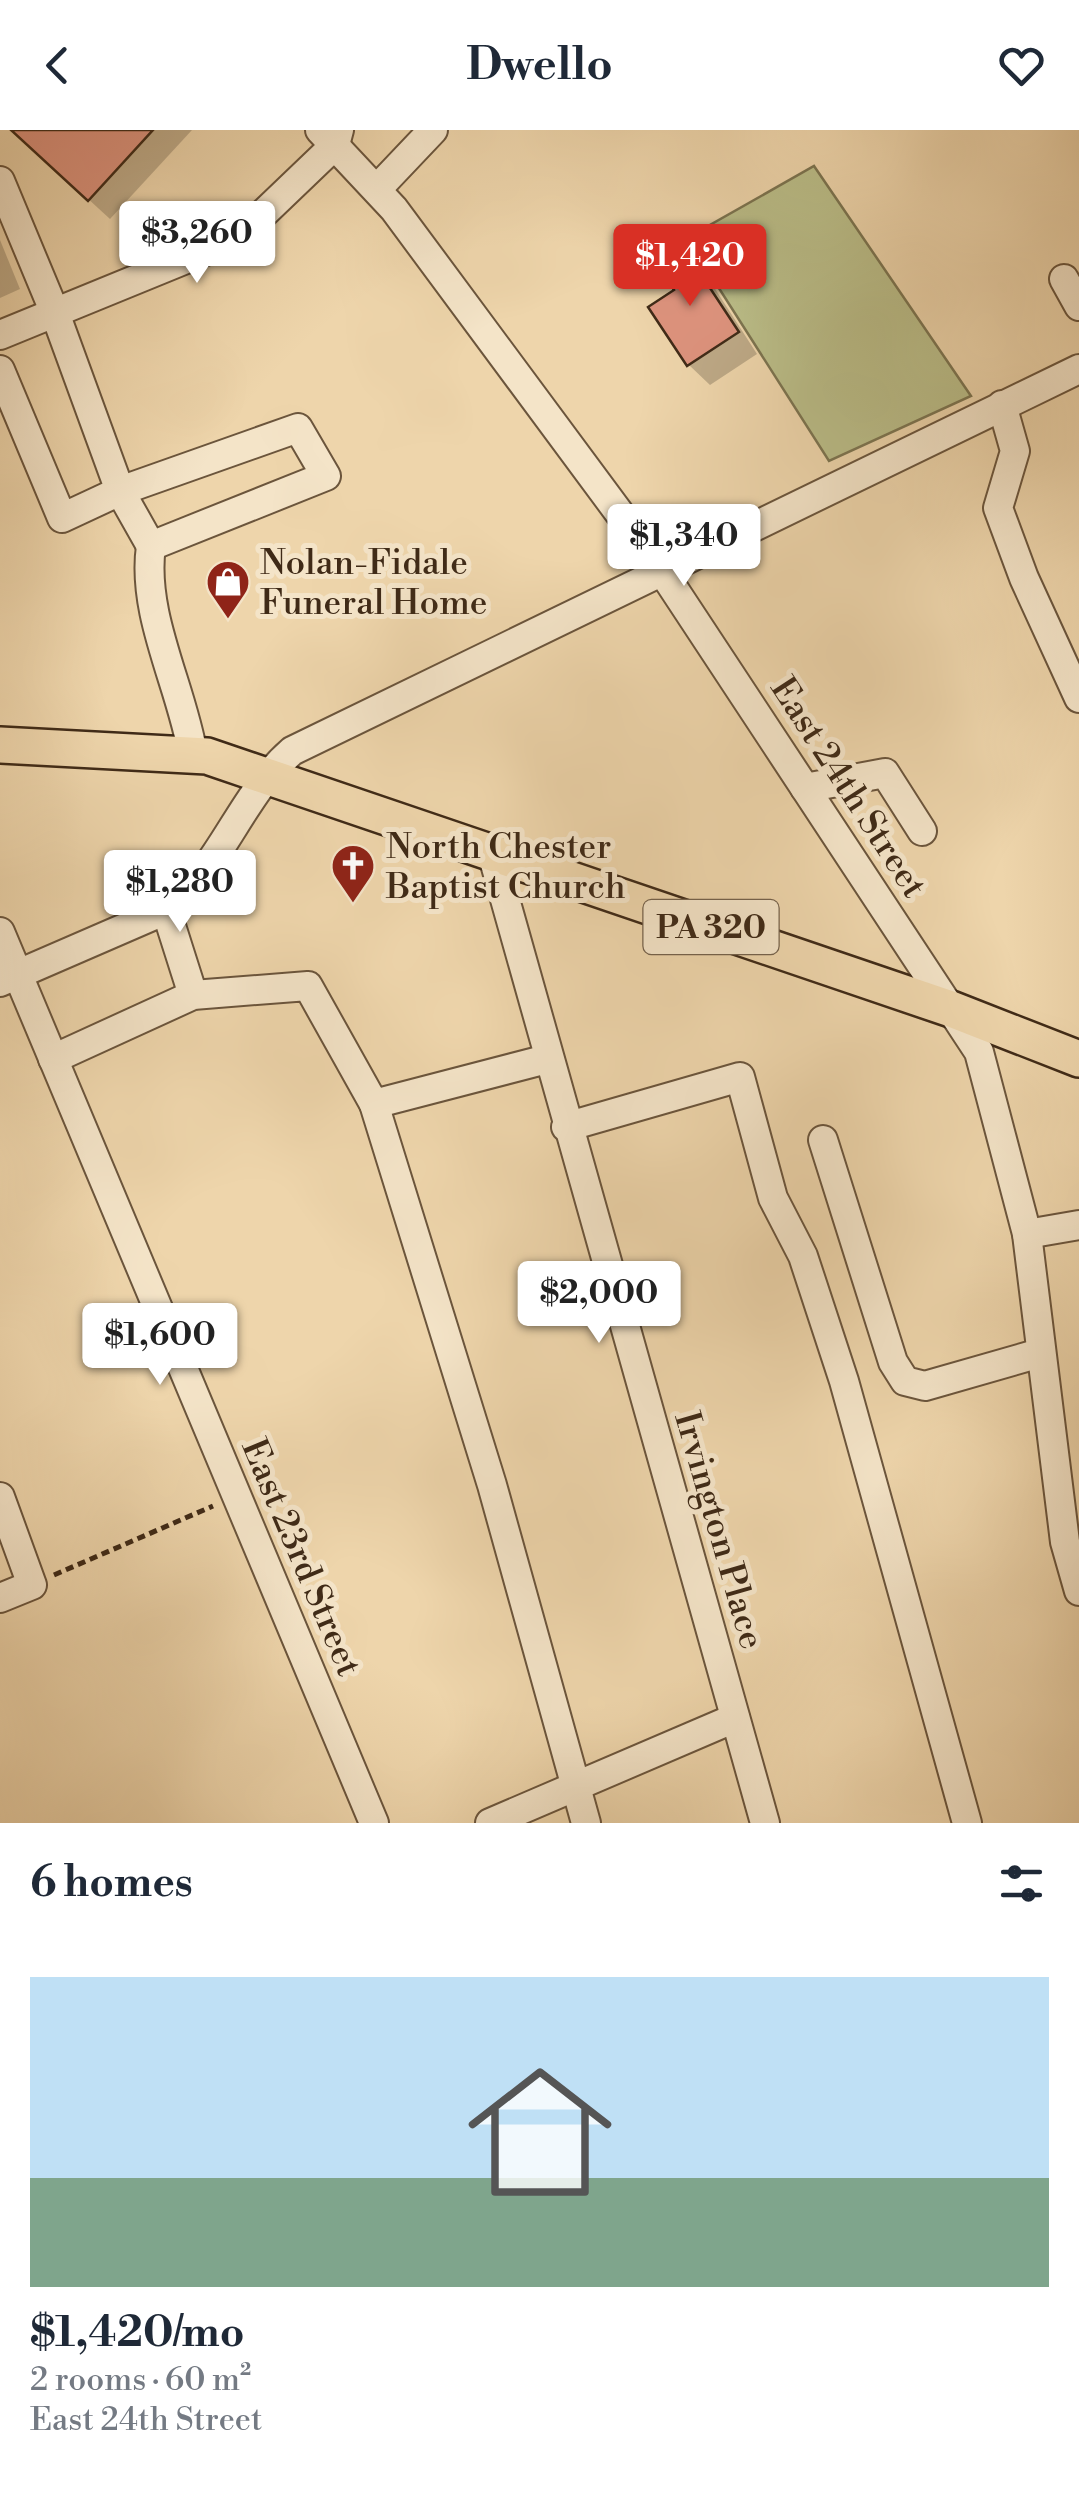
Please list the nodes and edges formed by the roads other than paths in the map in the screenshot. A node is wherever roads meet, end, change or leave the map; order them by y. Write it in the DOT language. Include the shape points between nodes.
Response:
graph roads {
  1 [pos="434,130"];
  2 [pos="332,135"];
  3 [pos="0,181"];
  4 [pos="378,188"];
  5 [pos="1064,278"];
  6 [pos="1079,306"];
  7 [pos="55,313"];
  8 [pos="0,335"];
  9 [pos="1079,368"];
  10 [pos="0,370"];
  11 [pos="1002,406"];
  12 [pos="120,491"];
  13 [pos="151,546"];
  14 [pos="660,568"];
  15 [pos="1079,698"];
  16 [pos="0,745"];
  17 [pos="193,754"];
  18 [pos="265,774"];
  19 [pos="804,788"];
  20 [pos="922,832"];
  21 [pos="492,853"];
  22 [pos="166,910"];
  23 [pos="0,932"];
  24 [pos="8,978"];
  25 [pos="193,995"];
  26 [pos="951,1009"];
  27 [pos="1079,1059"];
  28 [pos="53,1060"];
  29 [pos="547,1060"];
  30 [pos="374,1104"];
  31 [pos="566,1126"];
  32 [pos="823,1140"];
  33 [pos="1079,1225"];
  34 [pos="1027,1234"];
  35 [pos="1040,1353"];
  36 [pos="0,1497"];
  37 [pos="1079,1591"];
  38 [pos="0,1598"];
  39 [pos="735,1718"];
  40 [pos="578,1786"];
  41 [pos="374,1823"];
  42 [pos="490,1823"];
  43 [pos="586,1823"];
  44 [pos="765,1823"];
  45 [pos="967,1823"];
  1 -- 4 [label="street"];
  2 -- 4 [label="street, East 24th Street"];
  2 -- 7 [label="street" via="264,213 208,250"];
  3 -- 7 [label="street"];
  4 -- 14 [label="street, East 24th Street"];
  5 -- 6 [label="street"];
  7 -- 8 [label="street"];
  7 -- 12 [label="street"];
  9 -- 11 [label="street"];
  10 -- 12 [label="street" via="62,518"];
  11 -- 14 [label="street"];
  11 -- 15 [label="street" via="1016,451 998,508"];
  12 -- 13 [label="street"];
  12 -- 13 [label="street" via="298,428 326,476"];
  13 -- 17 [label="street" via="153,602"];
  14 -- 18 [label="street" via="292,752"];
  14 -- 19 [label="street, East 24th Street"];
  16 -- 17 [label="main road, PA 320"];
  17 -- 18 [label="main road, PA 320"];
  18 -- 21 [label="main road, PA 320"];
  18 -- 22 [label="street" via="199,879"];
  19 -- 20 [label="street" via="885,773"];
  19 -- 26 [label="street, East 24th Street"];
  21 -- 26 [label="main road, PA 320"];
  21 -- 29 [label="street, Irvington Place"];
  22 -- 24 [label="street"];
  22 -- 25 [label="street"];
  23 -- 24 [label="street, East 23rd Street"];
  24 -- 28 [label="street, East 23rd Street"];
  25 -- 28 [label="street"];
  25 -- 30 [label="street" via="308,986"];
  26 -- 27 [label="main road, PA 320"];
  26 -- 34 [label="street, East 24th Street" via="979,1052"];
  28 -- 41 [label="street, East 23rd Street"];
  29 -- 30 [label="street"];
  29 -- 31 [label="street, Irvington Place"];
  30 -- 40 [label="street"];
  31 -- 39 [label="street, Irvington Place"];
  31 -- 45 [label="street" via="740,1078 757,1154 802,1256 844,1381"];
  32 -- 35 [label="street" via="904,1380 925,1386"];
  33 -- 34 [label="street"];
  34 -- 35 [label="street, East 24th Street"];
  35 -- 37 [label="street, East 24th Street" via="1065,1542"];
  36 -- 38 [label="street" via="32,1585"];
  39 -- 40 [label="street"];
  39 -- 44 [label="street, Irvington Place"];
  40 -- 42 [label="street"];
  40 -- 43 [label="street"];
}
